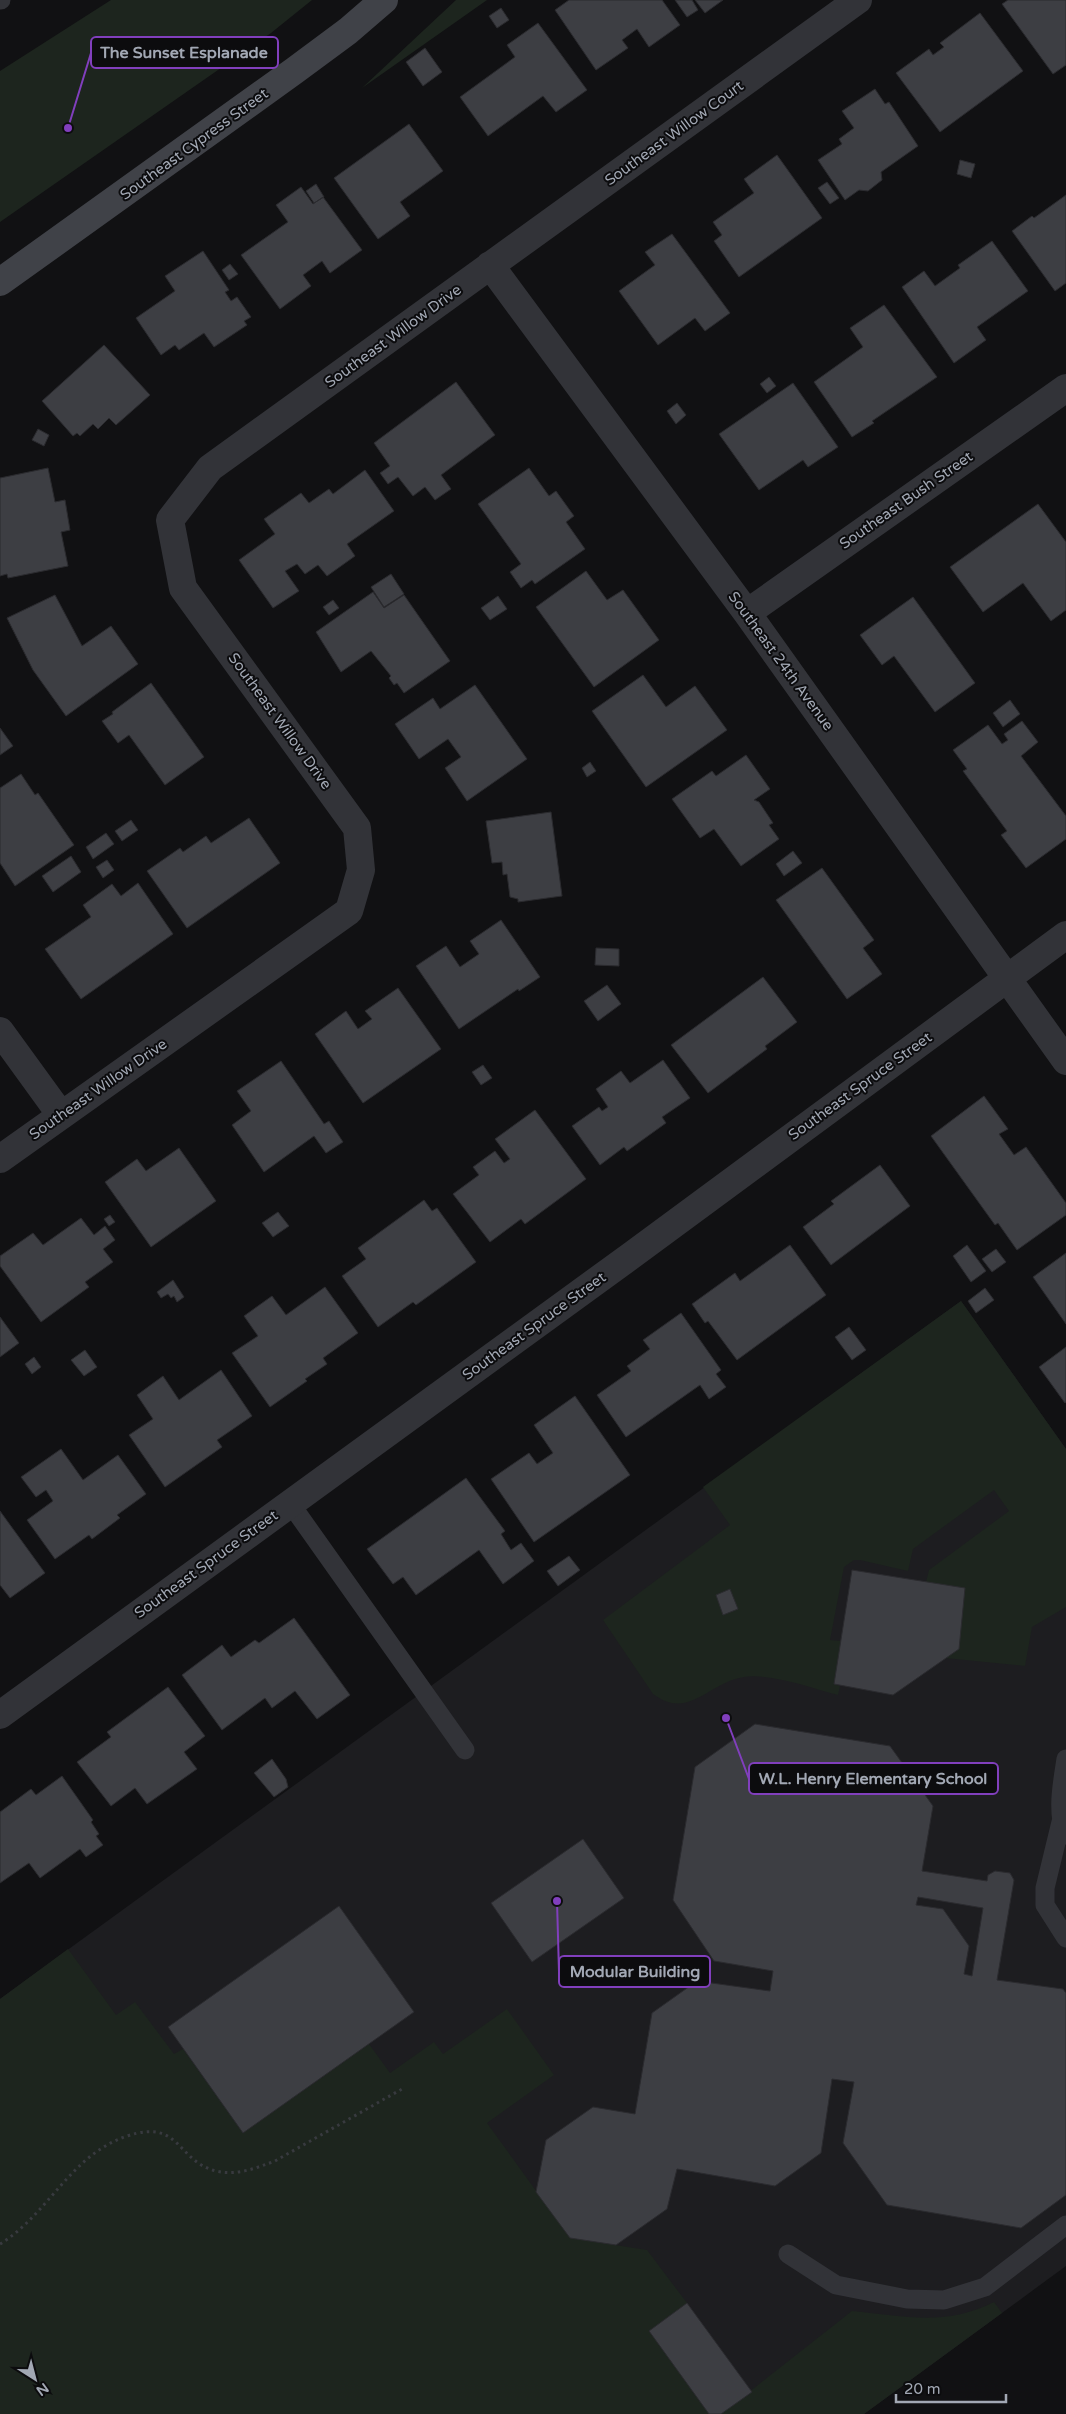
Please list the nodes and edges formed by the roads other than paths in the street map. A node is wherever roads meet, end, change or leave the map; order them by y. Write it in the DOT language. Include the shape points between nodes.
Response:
graph roads {
  1 [pos="384,0"];
  2 [pos="858,0"];
  3 [pos="490,265"];
  4 [pos="0,282"];
  5 [pos="1066,388"];
  6 [pos="747,613"];
  7 [pos="1066,935"];
  8 [pos="1007,978"];
  9 [pos="0,1031"];
  10 [pos="1066,1060"];
  11 [pos="61,1115"];
  12 [pos="0,1159"];
  13 [pos="290,1503"];
  14 [pos="0,1714"];
  15 [pos="465,1750"];
  16 [pos="1066,1760"];
  17 [pos="1063,1830"];
  18 [pos="1066,1938"];
  19 [pos="1066,2225"];
  20 [pos="788,2254"];
  1 -- 4 [label="main road, Southeast Cypress Street" via="302,66"];
  2 -- 3 [label="street, Southeast Willow Court"];
  3 -- 6 [label="street, Southeast 24th Avenue"];
  3 -- 11 [label="street, Southeast Willow Drive" via="210,468 170,520 183,588 357,828 360,873 349,910"];
  5 -- 6 [label="street, Southeast Bush Street"];
  6 -- 8 [label="street, Southeast 24th Avenue"];
  7 -- 8 [label="street, Southeast Spruce Street"];
  8 -- 10 [label="street, Southeast 24th Avenue"];
  8 -- 13 [label="street, Southeast Spruce Street"];
  9 -- 11 [label="street"];
  11 -- 12 [label="street, Southeast Willow Drive"];
  13 -- 14 [label="street, Southeast Spruce Street"];
  13 -- 15 [label="lane"];
  16 -- 17 [label="lane" via="1060,1801"];
  17 -- 18 [label="lane" via="1045,1888 1045,1905"];
  19 -- 20 [label="lane" via="985,2287 944,2300 907,2299 836,2285"];
}
